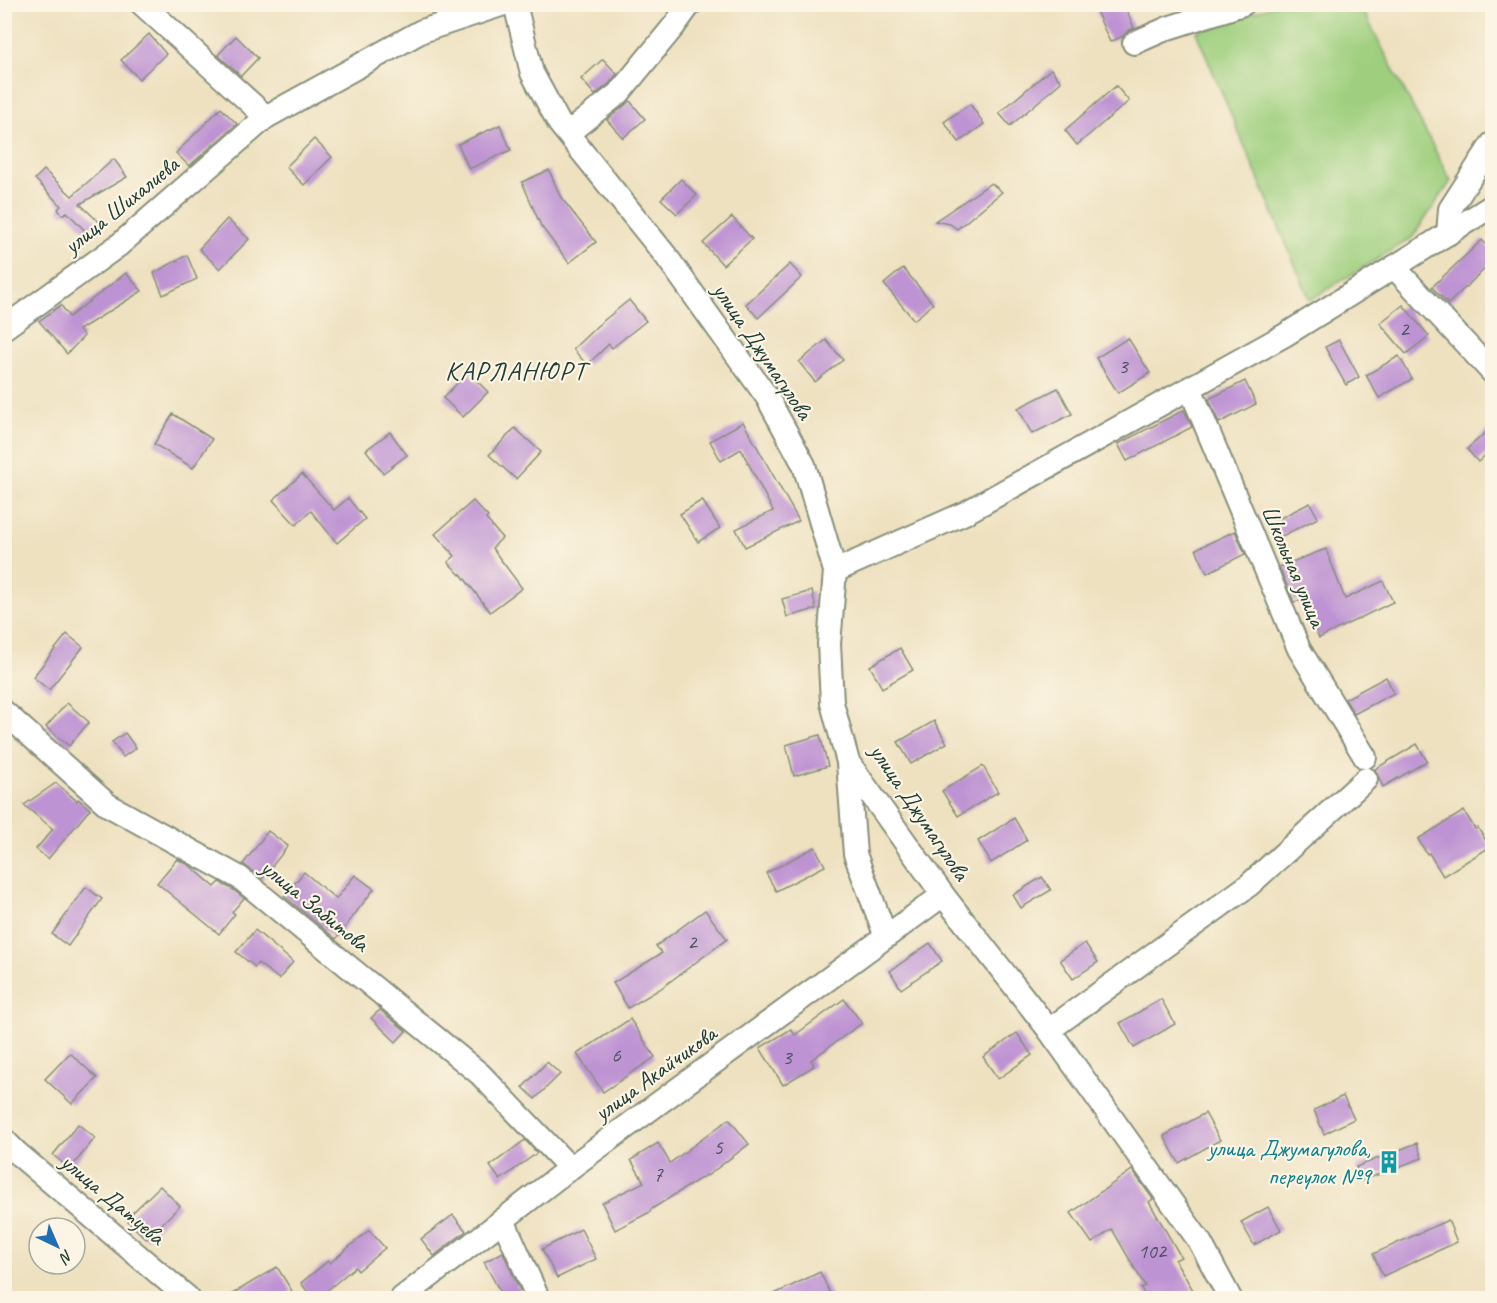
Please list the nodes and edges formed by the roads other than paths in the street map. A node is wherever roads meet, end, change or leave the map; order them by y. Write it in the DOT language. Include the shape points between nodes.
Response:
graph roads {
  1 [pos="142,4"];
  2 [pos="504,4"];
  3 [pos="515,4"];
  4 [pos="690,4"];
  5 [pos="1243,4"];
  6 [pos="1134,44"];
  7 [pos="266,117"];
  8 [pos="568,133"];
  9 [pos="1492,144"];
  10 [pos="1492,206"];
  11 [pos="1448,234"];
  12 [pos="1394,267"];
  13 [pos="4,327"];
  14 [pos="1492,372"];
  15 [pos="1190,388"];
  16 [pos="835,571"];
  17 [pos="4,712"];
  18 [pos="1365,757"];
  19 [pos="848,762"];
  20 [pos="1366,779"];
  21 [pos="943,895"];
  22 [pos="886,937"];
  23 [pos="1049,1030"];
  24 [pos="4,1140"];
  25 [pos="570,1168"];
  26 [pos="503,1220"];
  27 [pos="188,1299"];
  28 [pos="402,1299"];
  29 [pos="538,1299"];
  30 [pos="1230,1299"];
  1 -- 7 [label="street"];
  2 -- 7 [label="street, улица Шихалиева" via="422,31"];
  3 -- 8 [label="street, улица Джумагулова" via="532,73"];
  4 -- 8 [label="street" via="619,93"];
  5 -- 6 [label="street" via="1168,28"];
  7 -- 13 [label="street, улица Шихалиева" via="119,245"];
  8 -- 16 [label="street, улица Джумагулова" via="666,256 767,397 804,465"];
  9 -- 11 [label="street" via="1450,209"];
  10 -- 11 [label="street"];
  11 -- 12 [label="street"];
  12 -- 14 [label="street"];
  12 -- 15 [label="street" via="1285,336"];
  15 -- 16 [label="street" via="965,513"];
  15 -- 18 [label="street, Школьная улица" via="1299,649"];
  16 -- 19 [label="street, улица Джумагулова" via="829,644 832,703"];
  17 -- 25 [label="street, улица Забитова" via="108,805 240,878 480,1074"];
  19 -- 21 [label="street, улица Джумагулова"];
  19 -- 22 [label="street" via="855,854"];
  20 -- 23 [label="street" via="1249,885"];
  21 -- 22 [label="street, улица Акайчикова"];
  21 -- 23 [label="street, улица Джумагулова"];
  22 -- 25 [label="street, улица Акайчикова"];
  23 -- 30 [label="street, улица Джумагулова" via="1200,1242"];
  24 -- 27 [label="street, улица Датуева"];
  25 -- 26 [label="street, улица Акайчикова"];
  26 -- 28 [label="street, улица Акайчикова"];
  26 -- 29 [label="street"];
}
